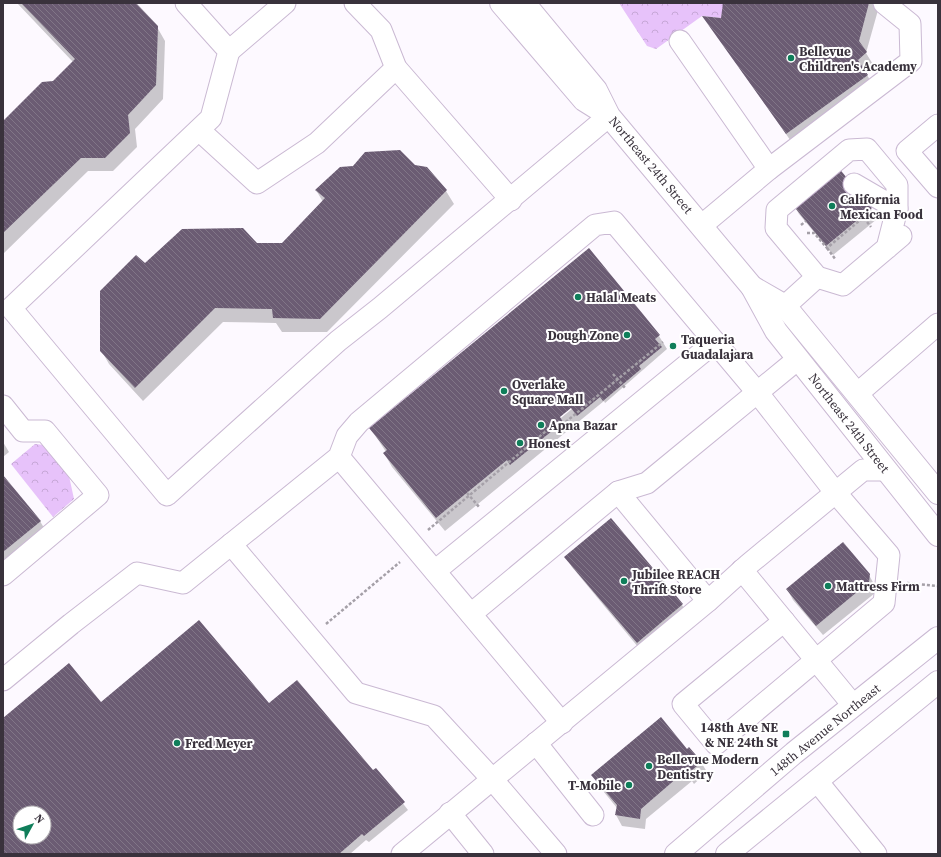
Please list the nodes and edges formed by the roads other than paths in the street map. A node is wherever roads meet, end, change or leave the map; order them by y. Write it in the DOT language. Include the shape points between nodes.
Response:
graph roads {
  1 [pos="186,3"];
  2 [pos="285,3"];
  3 [pos="355,3"];
  4 [pos="501,3"];
  5 [pos="524,3"];
  6 [pos="884,3"];
  7 [pos="680,41"];
  8 [pos="229,51"];
  9 [pos="396,68"];
  10 [pos="609,116"];
  11 [pos="938,125"];
  12 [pos="199,130"];
  13 [pos="769,169"];
  14 [pos="854,184"];
  15 [pos="938,187"];
  16 [pos="511,200"];
  17 [pos="891,205"];
  18 [pos="701,226"];
  19 [pos="817,277"];
  20 [pos="752,287"];
  21 [pos="7,303"];
  22 [pos="785,306"];
  23 [pos="938,324"];
  24 [pos="715,342"];
  25 [pos="798,359"];
  26 [pos="757,392"];
  27 [pos="857,394"];
  28 [pos="3,406"];
  29 [pos="339,457"];
  30 [pos="919,469"];
  31 [pos="886,470"];
  32 [pos="618,492"];
  33 [pos="835,492"];
  34 [pos="938,493"];
  35 [pos="938,535"];
  36 [pos="231,544"];
  37 [pos="742,570"];
  38 [pos="435,571"];
  39 [pos="3,574"];
  40 [pos="708,601"];
  41 [pos="471,614"];
  42 [pos="784,621"];
  43 [pos="938,638"];
  44 [pos="815,659"];
  45 [pos="3,680"];
  46 [pos="938,682"];
  47 [pos="854,705"];
  48 [pos="562,723"];
  49 [pos="536,744"];
  50 [pos="492,779"];
  51 [pos="816,781"];
  52 [pos="450,813"];
  53 [pos="593,815"];
  54 [pos="556,852"];
  55 [pos="402,854"];
  56 [pos="483,854"];
  57 [pos="676,854"];
  58 [pos="727,854"];
  59 [pos="876,854"];
  1 -- 8 [label="street"];
  2 -- 8 [label="street"];
  3 -- 9 [label="street" via="381,30"];
  4 -- 10 [label="main road" via="584,100"];
  5 -- 10 [label="main road, Northeast 24th Street" via="596,90"];
  6 -- 13 [label="street" via="910,24 911,61"];
  7 -- 13 [label="street"];
  8 -- 12 [label="street" via="211,118"];
  9 -- 12 [label="street" via="317,143 257,183"];
  9 -- 16 [label="street"];
  10 -- 16 [label="street"];
  10 -- 18 [label="main road, Northeast 24th Street"];
  11 -- 15 [label="street" via="907,151"];
  12 -- 21 [label="street"];
  13 -- 18 [label="street"];
  14 -- 17 [label="street"];
  16 -- 21 [label="street" via="338,341 167,495"];
  17 -- 19 [label="street" via="894,242 843,285"];
  17 -- 19 [label="street" via="897,185 867,149 850,150 777,210 776,228"];
  18 -- 20 [label="main road, Northeast 24th Street"];
  19 -- 22 [label="street"];
  20 -- 22 [label="main road, Northeast 24th Street"];
  20 -- 25 [label="main road, Northeast 24th Street" via="776,331"];
  22 -- 27 [label="main road, Northeast 24th Street"];
  23 -- 27 [label="street"];
  24 -- 26 [label="street"];
  24 -- 29 [label="street" via="614,222 595,224 359,422 347,436"];
  24 -- 38 [label="street"];
  25 -- 26 [label="street"];
  25 -- 31 [label="main road, Northeast 24th Street"];
  26 -- 32 [label="street" via="647,483"];
  26 -- 33 [label="street"];
  27 -- 30 [label="main road, Northeast 24th Street"];
  28 -- 39 [label="street" via="23,431 45,430 98,495"];
  29 -- 36 [label="street"];
  29 -- 38 [label="street"];
  30 -- 31 [label="main road"];
  30 -- 34 [label="main road, Northeast 24th Street"];
  31 -- 33 [label="street" via="863,470"];
  31 -- 35 [label="main road, Northeast 24th Street"];
  32 -- 40 [label="street"];
  32 -- 41 [label="street"];
  33 -- 37 [label="street"];
  33 -- 44 [label="street" via="888,555 887,580 884,602"];
  36 -- 45 [label="street" via="183,583 137,573"];
  36 -- 50 [label="street" via="356,693 434,716"];
  37 -- 40 [label="street"];
  37 -- 42 [label="street"];
  38 -- 41 [label="street"];
  40 -- 48 [label="street"];
  41 -- 48 [label="street"];
  42 -- 44 [label="street"];
  42 -- 44 [label="street" via="683,704 716,744"];
  43 -- 47 [label="main road, 148th Avenue Northeast"];
  44 -- 47 [label="street"];
  46 -- 51 [label="main road"];
  47 -- 57 [label="main road, 148th Avenue Northeast"];
  48 -- 49 [label="street"];
  49 -- 50 [label="street"];
  49 -- 53 [label="street"];
  50 -- 52 [label="street"];
  50 -- 54 [label="street"];
  51 -- 58 [label="main road"];
  51 -- 59 [label="street"];
  52 -- 55 [label="street"];
  52 -- 56 [label="street"];
}
